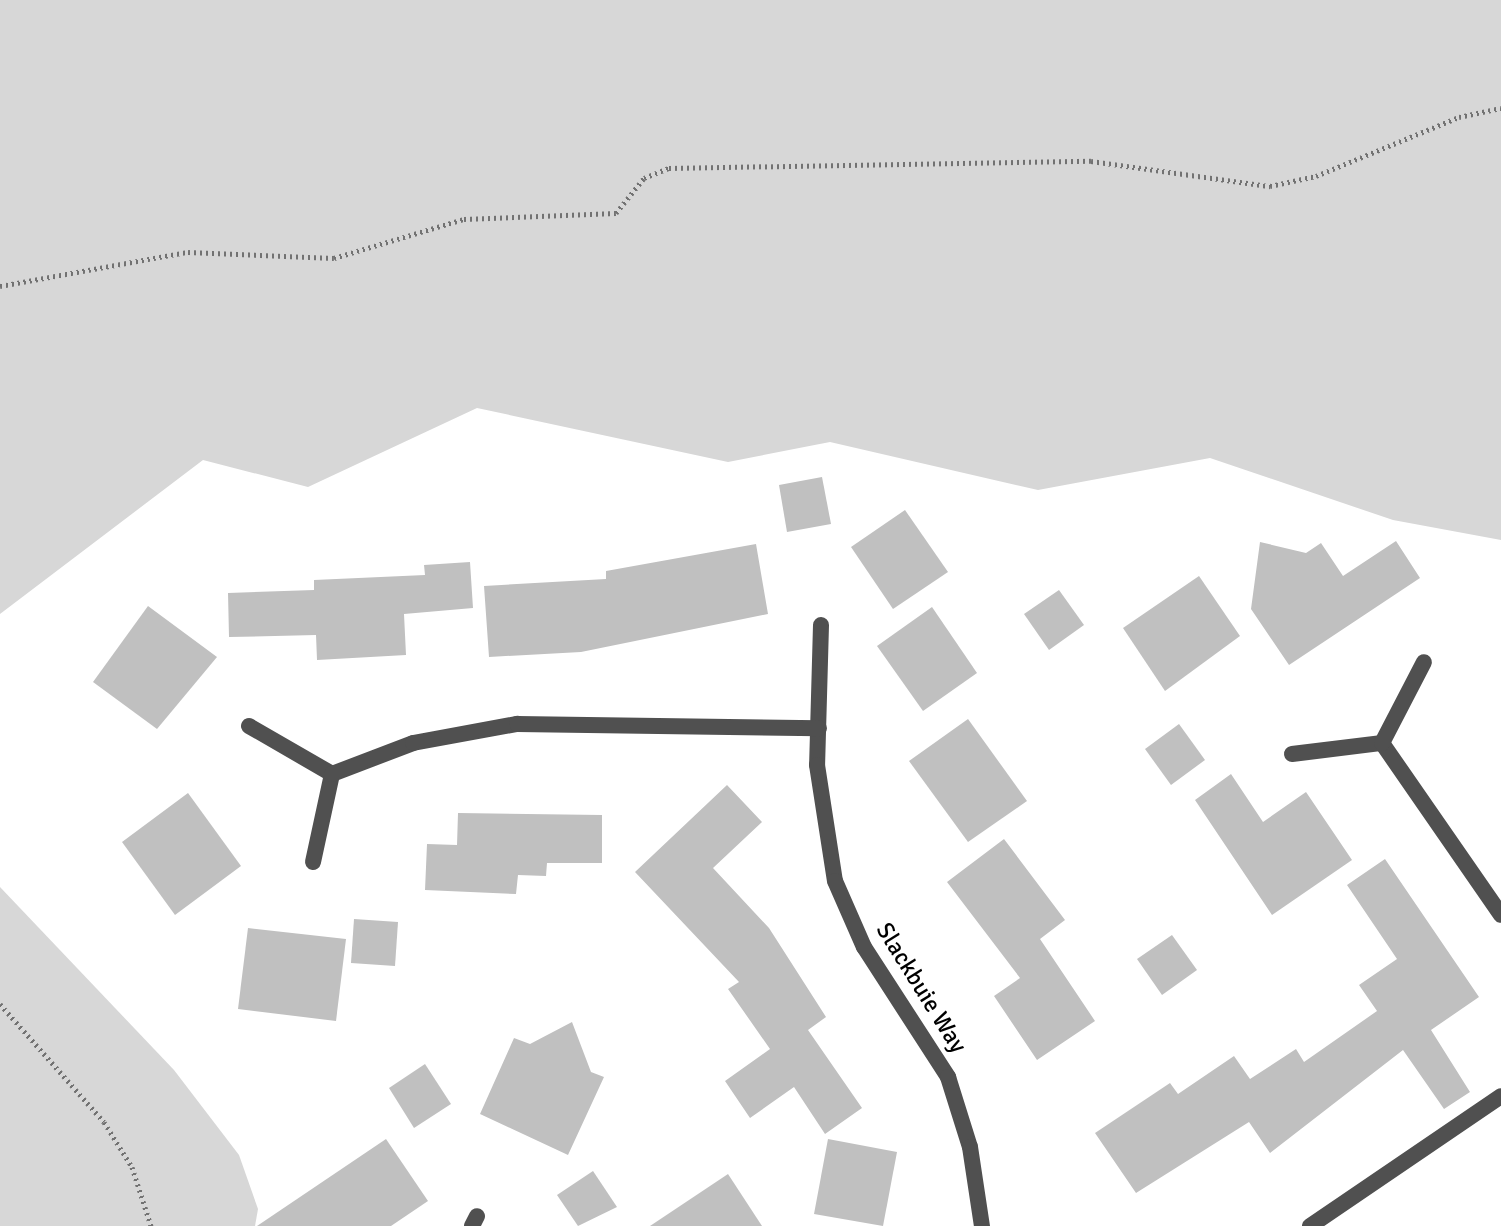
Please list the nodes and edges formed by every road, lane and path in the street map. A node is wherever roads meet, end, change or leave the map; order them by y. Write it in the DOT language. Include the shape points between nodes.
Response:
graph roads {
  1 [pos="1501,108"];
  2 [pos="0,286"];
  3 [pos="821,625"];
  4 [pos="1424,662"];
  5 [pos="249,726"];
  6 [pos="819,728"];
  7 [pos="1382,743"];
  8 [pos="1292,754"];
  9 [pos="332,774"];
  10 [pos="313,862"];
  11 [pos="1501,915"];
  12 [pos="0,1004"];
  13 [pos="1501,1096"];
  14 [pos="151,1226"];
  15 [pos="982,1226"];
  16 [pos="1310,1226"];
  1 -- 2 [label="path" via="1270,186 1091,161 669,168 644,178 616,213 464,219 334,258 188,252"];
  3 -- 6 [label="street, Slackbuie Way"];
  4 -- 7 [label="street"];
  5 -- 9 [label="street"];
  6 -- 9 [label="street" via="517,724 413,743"];
  6 -- 15 [label="street, Slackbuie Way" via="823,820 835,881 864,947 948,1077 970,1147"];
  7 -- 8 [label="street"];
  7 -- 11 [label="street"];
  9 -- 10 [label="street"];
  12 -- 14 [label="path" via="104,1122 132,1167"];
  13 -- 16 [label="street"];
}
